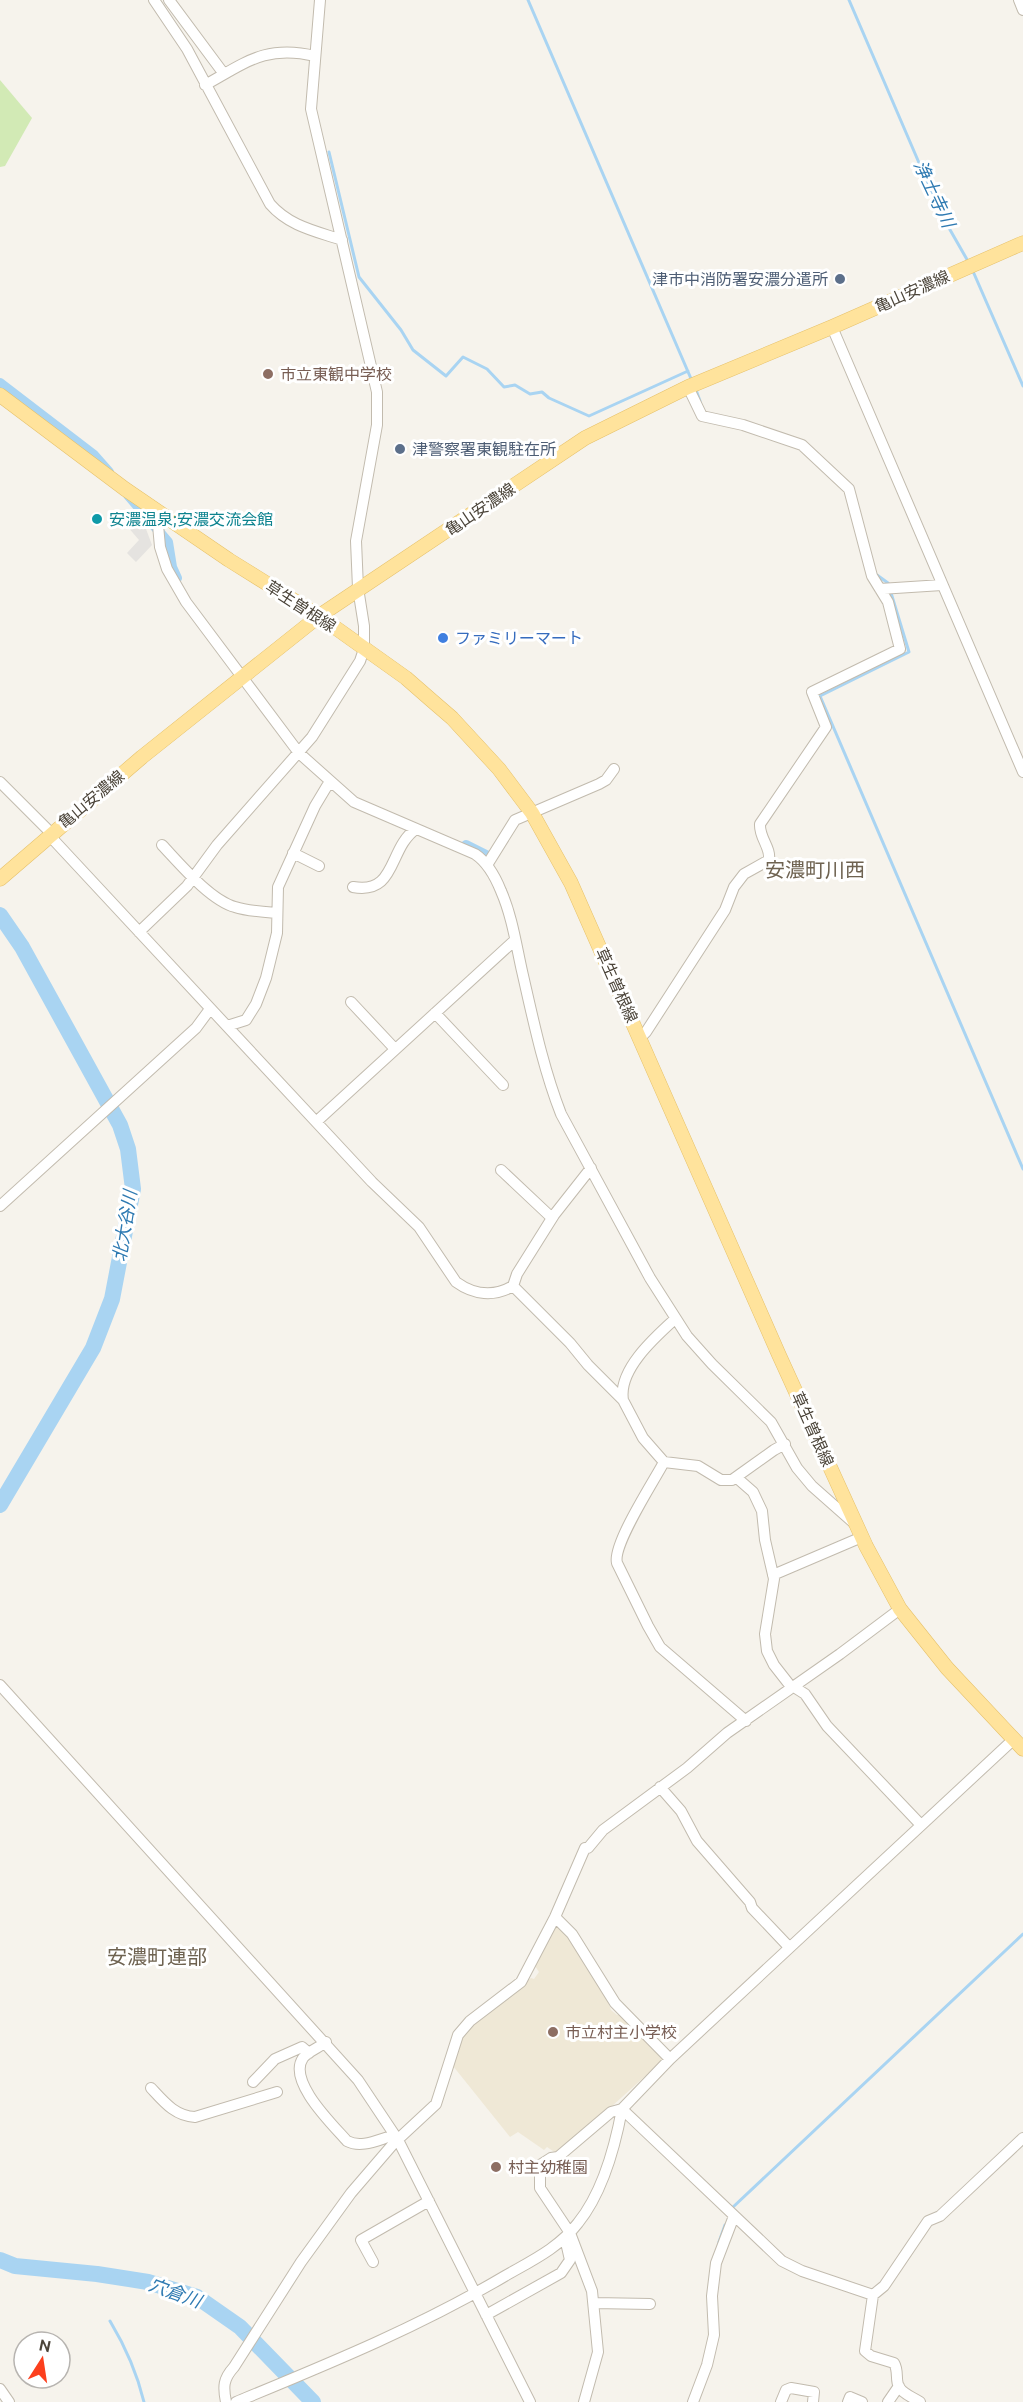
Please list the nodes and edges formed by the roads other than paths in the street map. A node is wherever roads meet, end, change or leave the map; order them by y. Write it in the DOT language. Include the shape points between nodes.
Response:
graph roads {
  1 [pos="154,0"];
  2 [pos="169,0"];
  3 [pos="320,0"];
  4 [pos="1019,0"];
  5 [pos="1023,10"];
  6 [pos="315,56"];
  7 [pos="224,74"];
  8 [pos="205,85"];
  9 [pos="342,240"];
  10 [pos="1023,243"];
  11 [pos="832,327"];
  12 [pos="689,386"];
  13 [pos="0,395"];
  14 [pos="162,515"];
  15 [pos="942,585"];
  16 [pos="358,588"];
  17 [pos="880,589"];
  18 [pos="319,616"];
  19 [pos="364,649"];
  20 [pos="241,676"];
  21 [pos="299,753"];
  22 [pos="614,769"];
  23 [pos="1023,772"];
  24 [pos="0,782"];
  25 [pos="332,784"];
  26 [pos="532,813"];
  27 [pos="416,829"];
  28 [pos="50,834"];
  29 [pos="162,845"];
  30 [pos="293,853"];
  31 [pos="487,865"];
  32 [pos="319,866"];
  33 [pos="0,879"];
  34 [pos="193,879"];
  35 [pos="353,887"];
  36 [pos="278,913"];
  37 [pos="139,932"];
  38 [pos="516,940"];
  39 [pos="351,1002"];
  40 [pos="210,1009"];
  41 [pos="435,1013"];
  42 [pos="227,1026"];
  43 [pos="640,1038"];
  44 [pos="395,1049"];
  45 [pos="503,1085"];
  46 [pos="316,1122"];
  47 [pos="591,1168"];
  48 [pos="501,1170"];
  49 [pos="0,1206"];
  50 [pos="552,1218"];
  51 [pos="513,1286"];
  52 [pos="675,1319"];
  53 [pos="623,1400"];
  54 [pos="785,1444"];
  55 [pos="664,1462"];
  56 [pos="737,1478"];
  57 [pos="859,1531"];
  58 [pos="773,1575"];
  59 [pos="900,1609"];
  60 [pos="0,1685"];
  61 [pos="793,1687"];
  62 [pos="746,1721"];
  63 [pos="1018,1744"];
  64 [pos="660,1787"];
  65 [pos="921,1825"];
  66 [pos="555,1917"];
  67 [pos="789,1947"];
  68 [pos="326,2042"];
  69 [pos="309,2053"];
  70 [pos="670,2059"];
  71 [pos="253,2082"];
  72 [pos="151,2088"];
  73 [pos="277,2092"];
  74 [pos="622,2109"];
  75 [pos="396,2137"];
  76 [pos="1023,2138"];
  77 [pos="429,2201"];
  78 [pos="734,2216"];
  79 [pos="568,2236"];
  80 [pos="373,2262"];
  81 [pos="475,2294"];
  82 [pos="873,2295"];
  83 [pos="594,2303"];
  84 [pos="650,2304"];
  85 [pos="486,2315"];
  86 [pos="898,2386"];
  87 [pos="0,2389"];
  88 [pos="9,2402"];
  89 [pos="226,2402"];
  90 [pos="236,2402"];
  91 [pos="530,2402"];
  92 [pos="584,2402"];
  93 [pos="693,2402"];
  94 [pos="781,2402"];
  95 [pos="813,2402"];
  96 [pos="848,2402"];
  97 [pos="862,2402"];
  98 [pos="888,2402"];
  99 [pos="920,2402"];
  1 -- 8 [label="street" via="175,28"];
  2 -- 7 [label="street"];
  3 -- 6 [label="street"];
  4 -- 5 [label="street"];
  6 -- 7 [label="street" via="290,51 268,53"];
  6 -- 9 [label="street" via="311,109"];
  7 -- 8 [label="street"];
  8 -- 9 [label="street" via="277,213 297,226"];
  9 -- 16 [label="street" via="377,392 377,425 356,541"];
  10 -- 11 [label="main road, 亀山安濃線"];
  11 -- 12 [label="main road, 亀山安濃線"];
  11 -- 15 [label="street"];
  12 -- 16 [label="main road, 亀山安濃線" via="597,431"];
  12 -- 17 [label="street" via="702,417 743,425 801,445 849,489 872,576"];
  13 -- 14 [label="main road, 草生曽根線"];
  14 -- 18 [label="main road, 草生曽根線"];
  14 -- 20 [label="street" via="158,525 160,547 168,569 197,618"];
  15 -- 17 [label="street"];
  15 -- 23 [label="street"];
  16 -- 18 [label="main road, 亀山安濃線"];
  16 -- 19 [label="street"];
  17 -- 43 [label="street" via="888,602 900,649 812,692 826,728 760,824 769,860 744,874 734,887 725,910"];
  18 -- 19 [label="main road, 草生曽根線"];
  18 -- 20 [label="main road, 亀山安濃線"];
  19 -- 21 [label="street" via="356,670"];
  19 -- 26 [label="main road, 草生曽根線" via="406,678 452,718"];
  20 -- 21 [label="street"];
  20 -- 28 [label="main road, 亀山安濃線"];
  21 -- 25 [label="street"];
  21 -- 34 [label="street" via="217,845"];
  22 -- 26 [label="street" via="599,784"];
  24 -- 28 [label="street"];
  25 -- 27 [label="street" via="354,802"];
  25 -- 30 [label="street" via="315,806"];
  26 -- 31 [label="street" via="515,820"];
  26 -- 43 [label="main road, 草生曽根線" via="571,883"];
  27 -- 31 [label="street" via="475,854"];
  27 -- 35 [label="street" via="382,882 368,889"];
  28 -- 33 [label="main road, 亀山安濃線"];
  28 -- 37 [label="street"];
  29 -- 34 [label="street"];
  30 -- 32 [label="street"];
  30 -- 36 [label="street" via="278,887"];
  31 -- 38 [label="street" via="501,890"];
  34 -- 36 [label="street" via="232,907"];
  34 -- 37 [label="street"];
  36 -- 42 [label="street" via="277,933 256,1004 246,1020"];
  37 -- 40 [label="street"];
  38 -- 41 [label="street"];
  38 -- 47 [label="street" via="552,1092"];
  39 -- 44 [label="street"];
  40 -- 42 [label="street"];
  40 -- 49 [label="street" via="196,1028"];
  41 -- 44 [label="street"];
  41 -- 45 [label="street"];
  42 -- 46 [label="street"];
  43 -- 57 [label="main road, 草生曽根線"];
  44 -- 46 [label="street"];
  46 -- 51 [label="street" via="419,1227 456,1282 475,1292 488,1293"];
  47 -- 50 [label="street"];
  47 -- 52 [label="street"];
  48 -- 50 [label="street"];
  50 -- 51 [label="street"];
  51 -- 53 [label="street"];
  52 -- 53 [label="street" via="625,1376"];
  52 -- 54 [label="street" via="699,1352 771,1422"];
  53 -- 55 [label="street" via="643,1438"];
  54 -- 56 [label="street"];
  54 -- 57 [label="street" via="812,1486"];
  55 -- 56 [label="street" via="698,1466 724,1480"];
  55 -- 62 [label="street" via="626,1532 615,1556 617,1563 660,1647"];
  56 -- 58 [label="street" via="753,1492 762,1511"];
  57 -- 58 [label="street"];
  57 -- 59 [label="main road, 草生曽根線"];
  58 -- 61 [label="street" via="766,1651"];
  59 -- 61 [label="street"];
  59 -- 63 [label="main road, 草生曽根線" via="947,1668"];
  60 -- 68 [label="street"];
  61 -- 62 [label="street"];
  61 -- 65 [label="street" via="805,1694 827,1726"];
  62 -- 64 [label="street"];
  63 -- 65 [label="street"];
  64 -- 66 [label="street" via="585,1848"];
  64 -- 67 [label="street" via="681,1811 697,1841"];
  65 -- 67 [label="street"];
  66 -- 70 [label="street" via="572,1934 615,2003"];
  66 -- 75 [label="street" via="521,1982 458,2035 436,2104"];
  67 -- 70 [label="street"];
  68 -- 69 [label="street"];
  68 -- 75 [label="street" via="358,2079"];
  69 -- 71 [label="street" via="302,2047 275,2059"];
  69 -- 75 [label="street" via="301,2061 302,2082 318,2108 347,2141 359,2145"];
  70 -- 74 [label="street"];
  72 -- 73 [label="street" via="170,2108 195,2117"];
  74 -- 78 [label="street"];
  74 -- 79 [label="street" via="598,2190"];
  74 -- 79 [label="street" via="611,2112 558,2157 540,2165 540,2188"];
  75 -- 77 [label="street"];
  75 -- 89 [label="street" via="323,2229 228,2374 222,2387"];
  76 -- 82 [label="street" via="940,2216 928,2221 884,2286"];
  77 -- 80 [label="street" via="361,2240"];
  77 -- 81 [label="street"];
  78 -- 82 [label="street" via="782,2261"];
  78 -- 93 [label="street" via="716,2263 711,2305 714,2335"];
  79 -- 81 [label="street"];
  79 -- 83 [label="street" via="590,2281"];
  79 -- 85 [label="street" via="570,2260 561,2272"];
  81 -- 85 [label="street"];
  81 -- 90 [label="street" via="403,2332"];
  82 -- 86 [label="street" via="866,2351 894,2363"];
  83 -- 84 [label="street"];
  83 -- 92 [label="street" via="598,2352"];
  85 -- 91 [label="street"];
  86 -- 98 [label="street"];
  86 -- 99 [label="street"];
  87 -- 88 [label="street"];
  94 -- 95 [label="street" via="791,2388 814,2392"];
  96 -- 97 [label="street" via="849,2397"];
}
